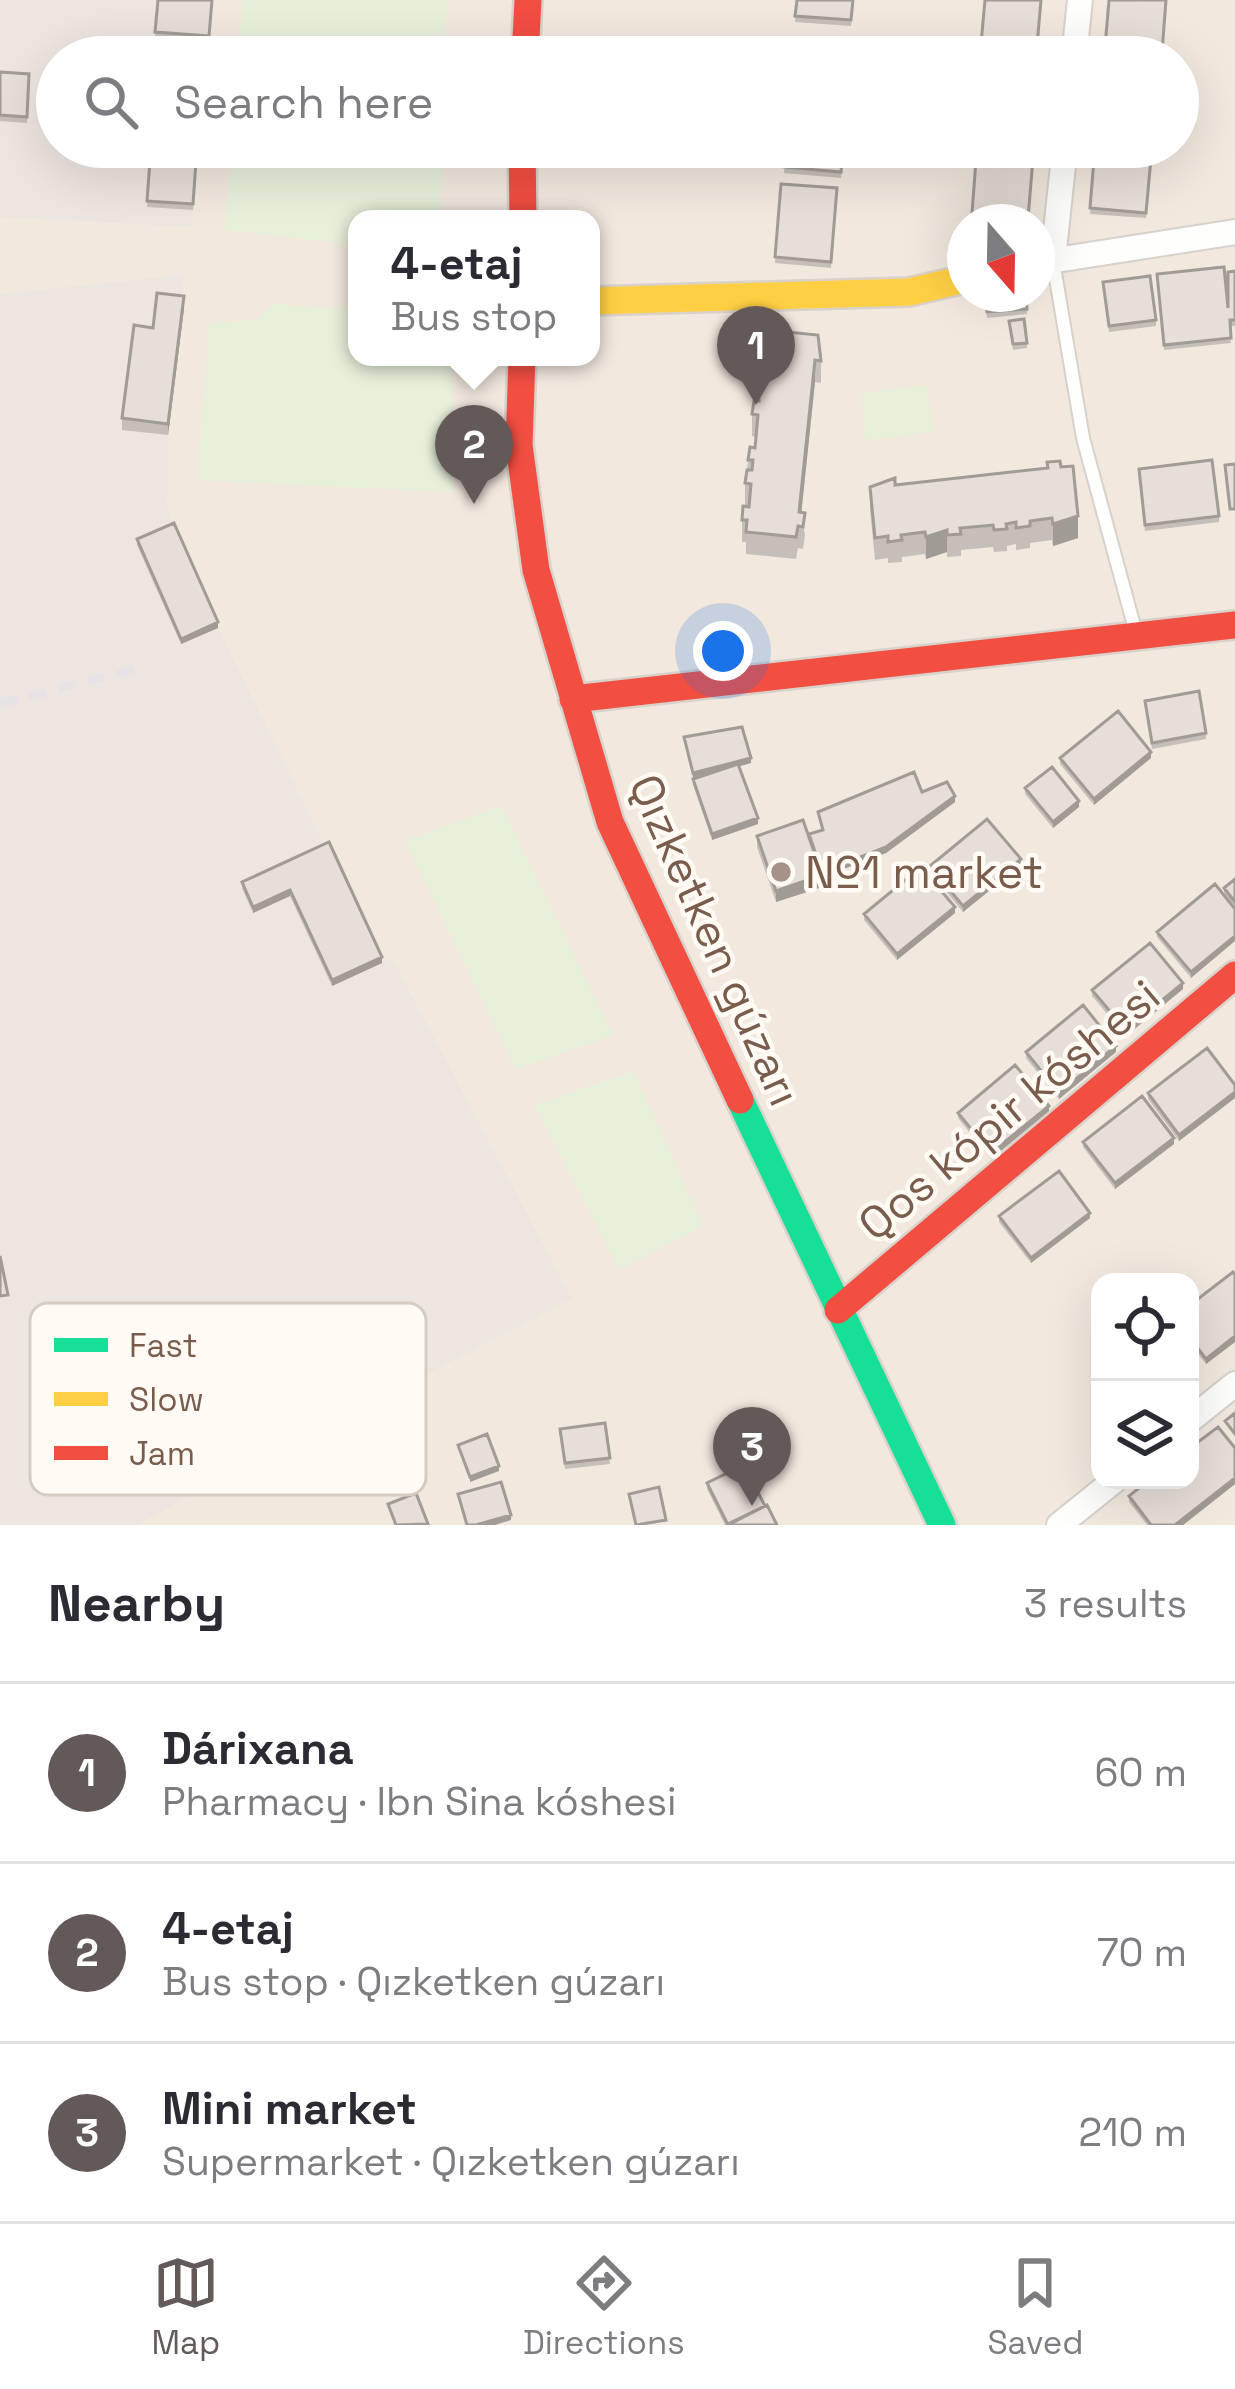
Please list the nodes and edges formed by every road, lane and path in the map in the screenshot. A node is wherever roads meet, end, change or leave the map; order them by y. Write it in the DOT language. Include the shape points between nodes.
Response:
graph roads {
  1 [pos="528,0"];
  2 [pos="1080,0"];
  3 [pos="526,36"];
  4 [pos="1076,36"];
  5 [pos="522,168"];
  6 [pos="1061,168"];
  7 [pos="1055,204"];
  8 [pos="523,210"];
  9 [pos="1235,232"];
  10 [pos="1055,259"];
  11 [pos="947,283"];
  12 [pos="600,301"];
  13 [pos="1055,308"];
  14 [pos="522,366"];
  15 [pos="1235,626"];
  16 [pos="1137,636"];
  17 [pos="573,698"];
  18 [pos="1235,975"];
  19 [pos="838,1310"];
  20 [pos="1235,1384"];
  21 [pos="1199,1413"];
  22 [pos="1104,1489"];
  23 [pos="942,1525"];
  24 [pos="1060,1525"];
  1 -- 3 [label="street"];
  2 -- 4 [label="street"];
  5 -- 8 [label="street"];
  6 -- 7 [label="street"];
  9 -- 10 [label="street"];
  11 -- 12 [label="street" via="909,292"];
  13 -- 16 [label="lane"];
  14 -- 17 [label="street, Qızketken gúzarı" via="519,445 536,570"];
  15 -- 16 [label="street"];
  16 -- 17 [label="street"];
  17 -- 19 [label="street, Qızketken gúzarı" via="610,822"];
  18 -- 19 [label="street, Qos kópir kóshesi"];
  19 -- 23 [label="street, Qızketken gúzarı"];
  20 -- 21 [label="street"];
  22 -- 24 [label="street"];
}
